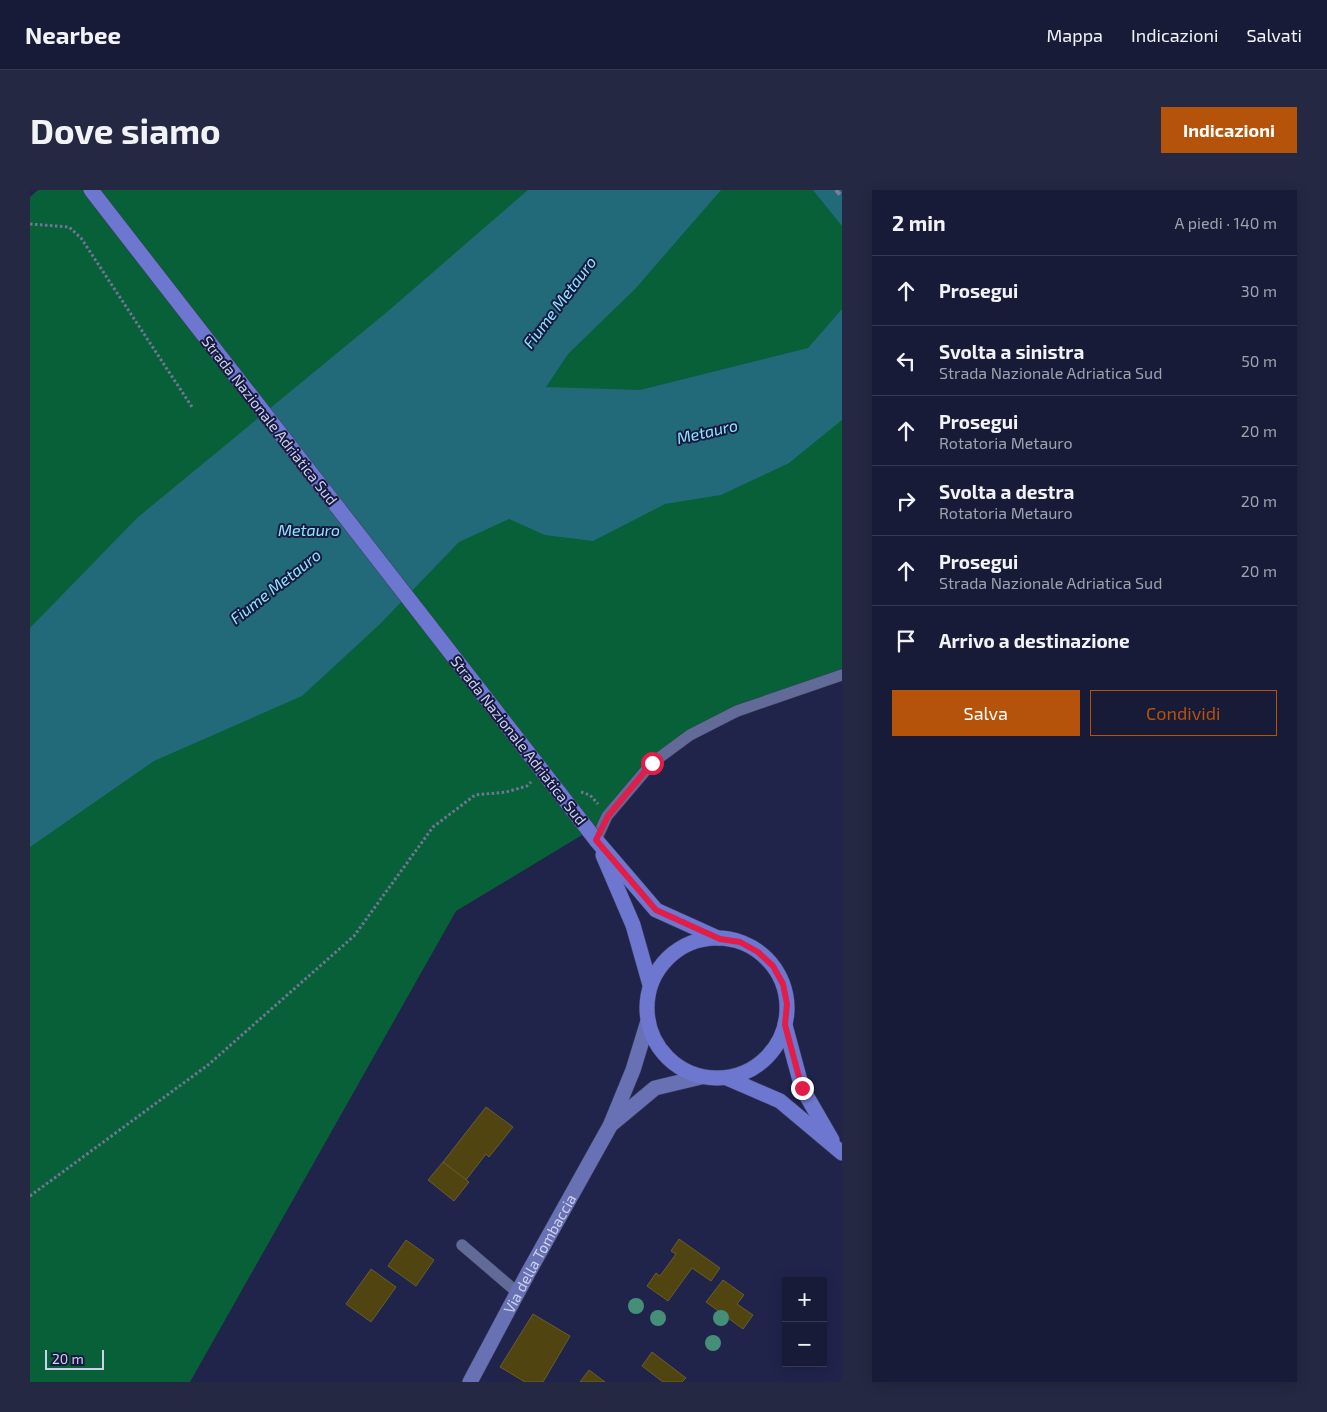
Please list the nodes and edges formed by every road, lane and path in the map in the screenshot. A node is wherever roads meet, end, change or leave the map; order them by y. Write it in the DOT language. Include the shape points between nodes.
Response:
graph roads {
  1 [pos="91,190"];
  2 [pos="30,224"];
  3 [pos="192,407"];
  4 [pos="842,675"];
  5 [pos="534,780"];
  6 [pos="596,840"];
  7 [pos="720,939"];
  8 [pos="650,986"];
  9 [pos="648,1021"];
  10 [pos="785,1025"];
  11 [pos="701,1077"];
  12 [pos="727,1078"];
  13 [pos="610,1126"];
  14 [pos="840,1152"];
  15 [pos="30,1196"];
  16 [pos="462,1245"];
  17 [pos="518,1293"];
  18 [pos="470,1382"];
  1 -- 6 [label="main road, Strada Nazionale Adriatica Sud, bridge"];
  2 -- 3 [label="path" via="69,227 80,238"];
  4 -- 6 [label="lane" via="737,711 690,736 652,763 608,816"];
  5 -- 15 [label="path" via="527,786 506,792 475,795 433,827 354,936 208,1065"];
  6 -- 7 [label="main road, Strada Nazionale Adriatica Sud" via="656,910"];
  6 -- 8 [label="main road, Strada Nazionale Adriatica Sud" via="633,924"];
  7 -- 8 [label="main road" via="697,941 677,951 661,966"];
  7 -- 10 [label="main road" via="740,942 752,948 773,966 783,984 787,1004"];
  8 -- 9 [label="main road"];
  9 -- 11 [label="main road" via="654,1040 666,1057"];
  9 -- 13 [label="main road, Via della Tombaccia" via="633,1070"];
  10 -- 12 [label="main road" via="777,1044 764,1060 746,1072"];
  10 -- 14 [label="main road" via="802,1088"];
  11 -- 12 [label="main road"];
  11 -- 13 [label="main road, Via della Tombaccia" via="655,1088"];
  12 -- 14 [label="main road" via="780,1101"];
  13 -- 17 [label="main road, Via della Tombaccia"];
  16 -- 17 [label="lane"];
  17 -- 18 [label="main road, Via della Tombaccia"];
}
